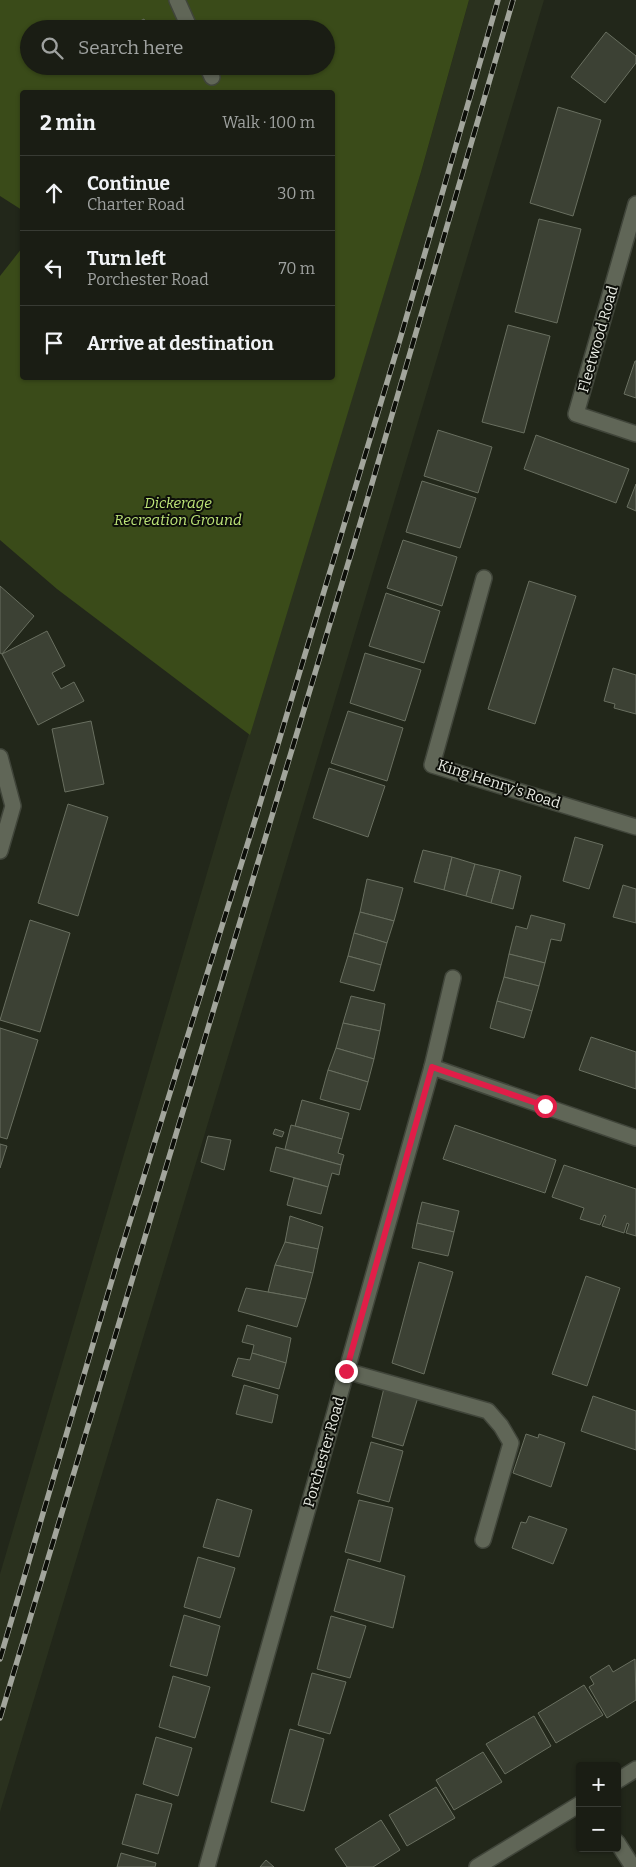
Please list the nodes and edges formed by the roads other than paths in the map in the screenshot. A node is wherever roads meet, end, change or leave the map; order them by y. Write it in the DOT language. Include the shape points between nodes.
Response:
graph roads {
  1 [pos="177,0"];
  2 [pos="186,20"];
  3 [pos="636,204"];
  4 [pos="636,434"];
  5 [pos="484,578"];
  6 [pos="0,757"];
  7 [pos="636,827"];
  8 [pos="0,851"];
  9 [pos="453,978"];
  10 [pos="432,1067"];
  11 [pos="636,1138"];
  12 [pos="346,1371"];
  13 [pos="483,1540"];
  14 [pos="636,1769"];
  15 [pos="621,1778"];
  16 [pos="576,1806"];
  17 [pos="621,1848"];
  18 [pos="207,1867"];
  19 [pos="477,1867"];
  20 [pos="633,1867"];
  1 -- 2 [label="street"];
  3 -- 4 [label="street, Fleetwood Road" via="576,414"];
  5 -- 7 [label="street, King Henry's Road" via="432,765"];
  6 -- 8 [label="street" via="13,806"];
  9 -- 10 [label="street, Porchester Road"];
  10 -- 11 [label="street"];
  10 -- 12 [label="street, Porchester Road"];
  12 -- 13 [label="street" via="488,1410 502,1426 511,1443"];
  12 -- 18 [label="street, Porchester Road"];
  14 -- 15 [label="street"];
  16 -- 19 [label="street"];
  17 -- 20 [label="street"];
}
